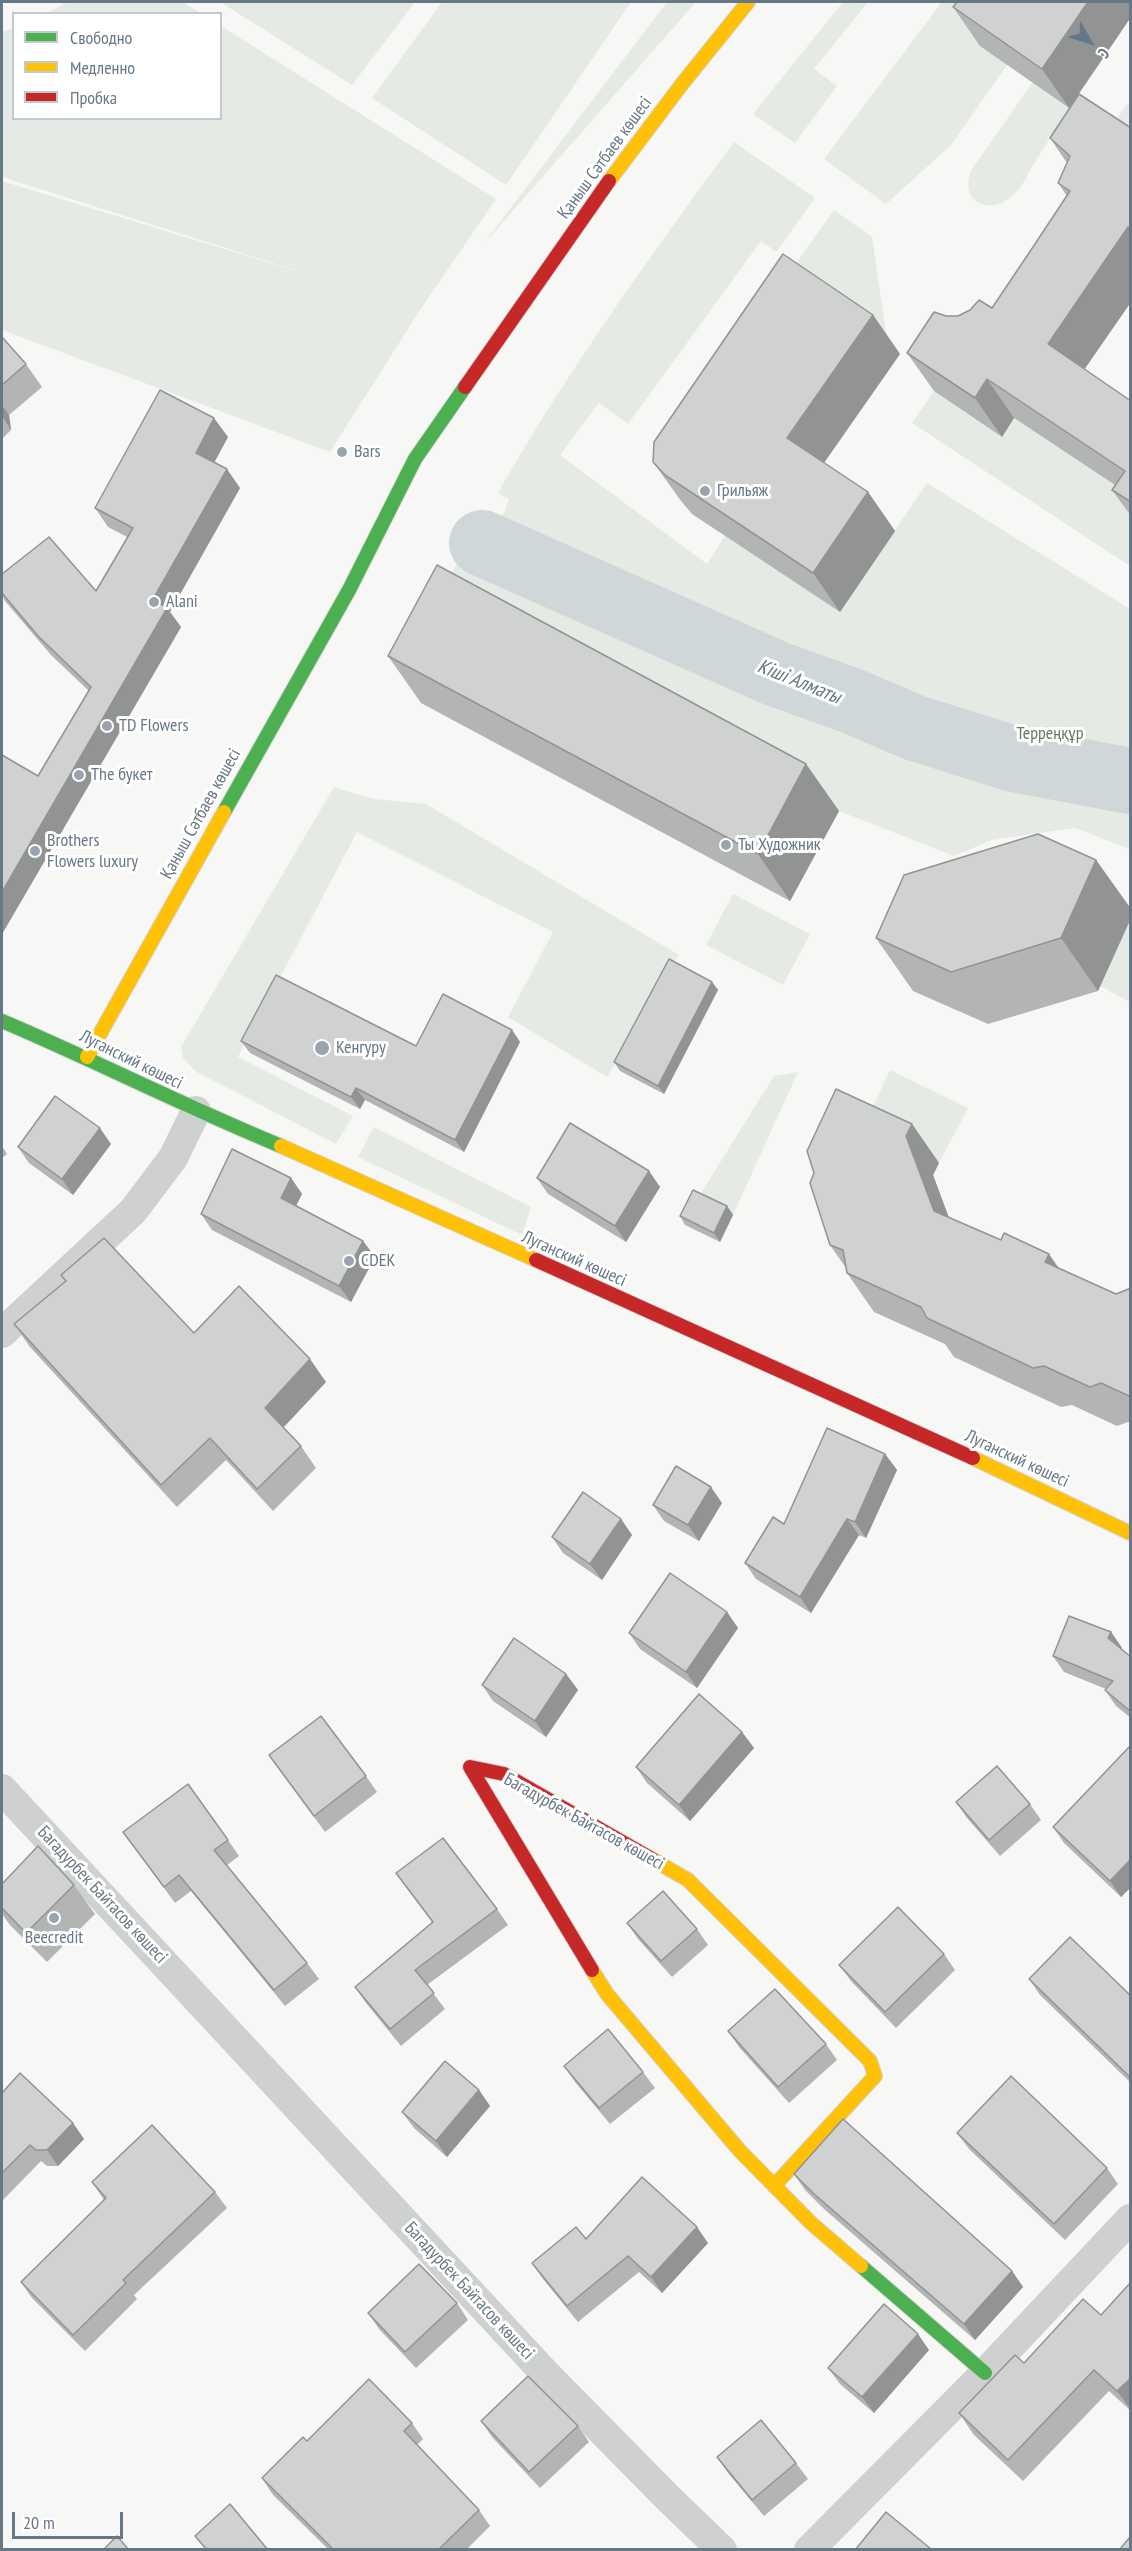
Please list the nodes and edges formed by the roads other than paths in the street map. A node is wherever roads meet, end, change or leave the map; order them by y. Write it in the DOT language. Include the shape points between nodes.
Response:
graph roads {
  1 [pos="748,2"];
  2 [pos="498,340"];
  3 [pos="453,429"];
  4 [pos="416,490"];
  5 [pos="349,590"];
  6 [pos="2,1022"];
  7 [pos="87,1057"];
  8 [pos="196,1111"];
  9 [pos="2,1333"];
  10 [pos="1131,1533"];
  11 [pos="2,1789"];
  12 [pos="774,2186"];
  13 [pos="1131,2219"];
  14 [pos="985,2373"];
  15 [pos="722,2550"];
  16 [pos="809,2550"];
  1 -- 2 [label="street, Қаныш Сәтбаев көшесі" via="580,220"];
  2 -- 3 [label="street, Қаныш Сәтбаев көшесі"];
  2 -- 5 [label="street, Қаныш Сәтбаев көшесі" via="415,459"];
  4 -- 5 [label="street, Қаныш Сәтбаев көшесі"];
  5 -- 7 [label="street, Қаныш Сәтбаев көшесі"];
  6 -- 7 [label="street, Луганский көшесі"];
  7 -- 8 [label="street, Луганский көшесі"];
  8 -- 9 [label="street" via="173,1158 134,1211"];
  8 -- 10 [label="street, Луганский көшесі" via="334,1168"];
  11 -- 15 [label="street, Багадурбек Байтасов көшесі" via="543,2371"];
  12 -- 12 [label="street, Багадурбек Байтасов көшесі" via="875,2076 870,2061 688,1880 504,1774 470,1767 607,1994"];
  12 -- 14 [label="street, Багадурбек Байтасов көшесі" via="811,2223"];
  13 -- 14 [label="street"];
  14 -- 16 [label="street"];
}
